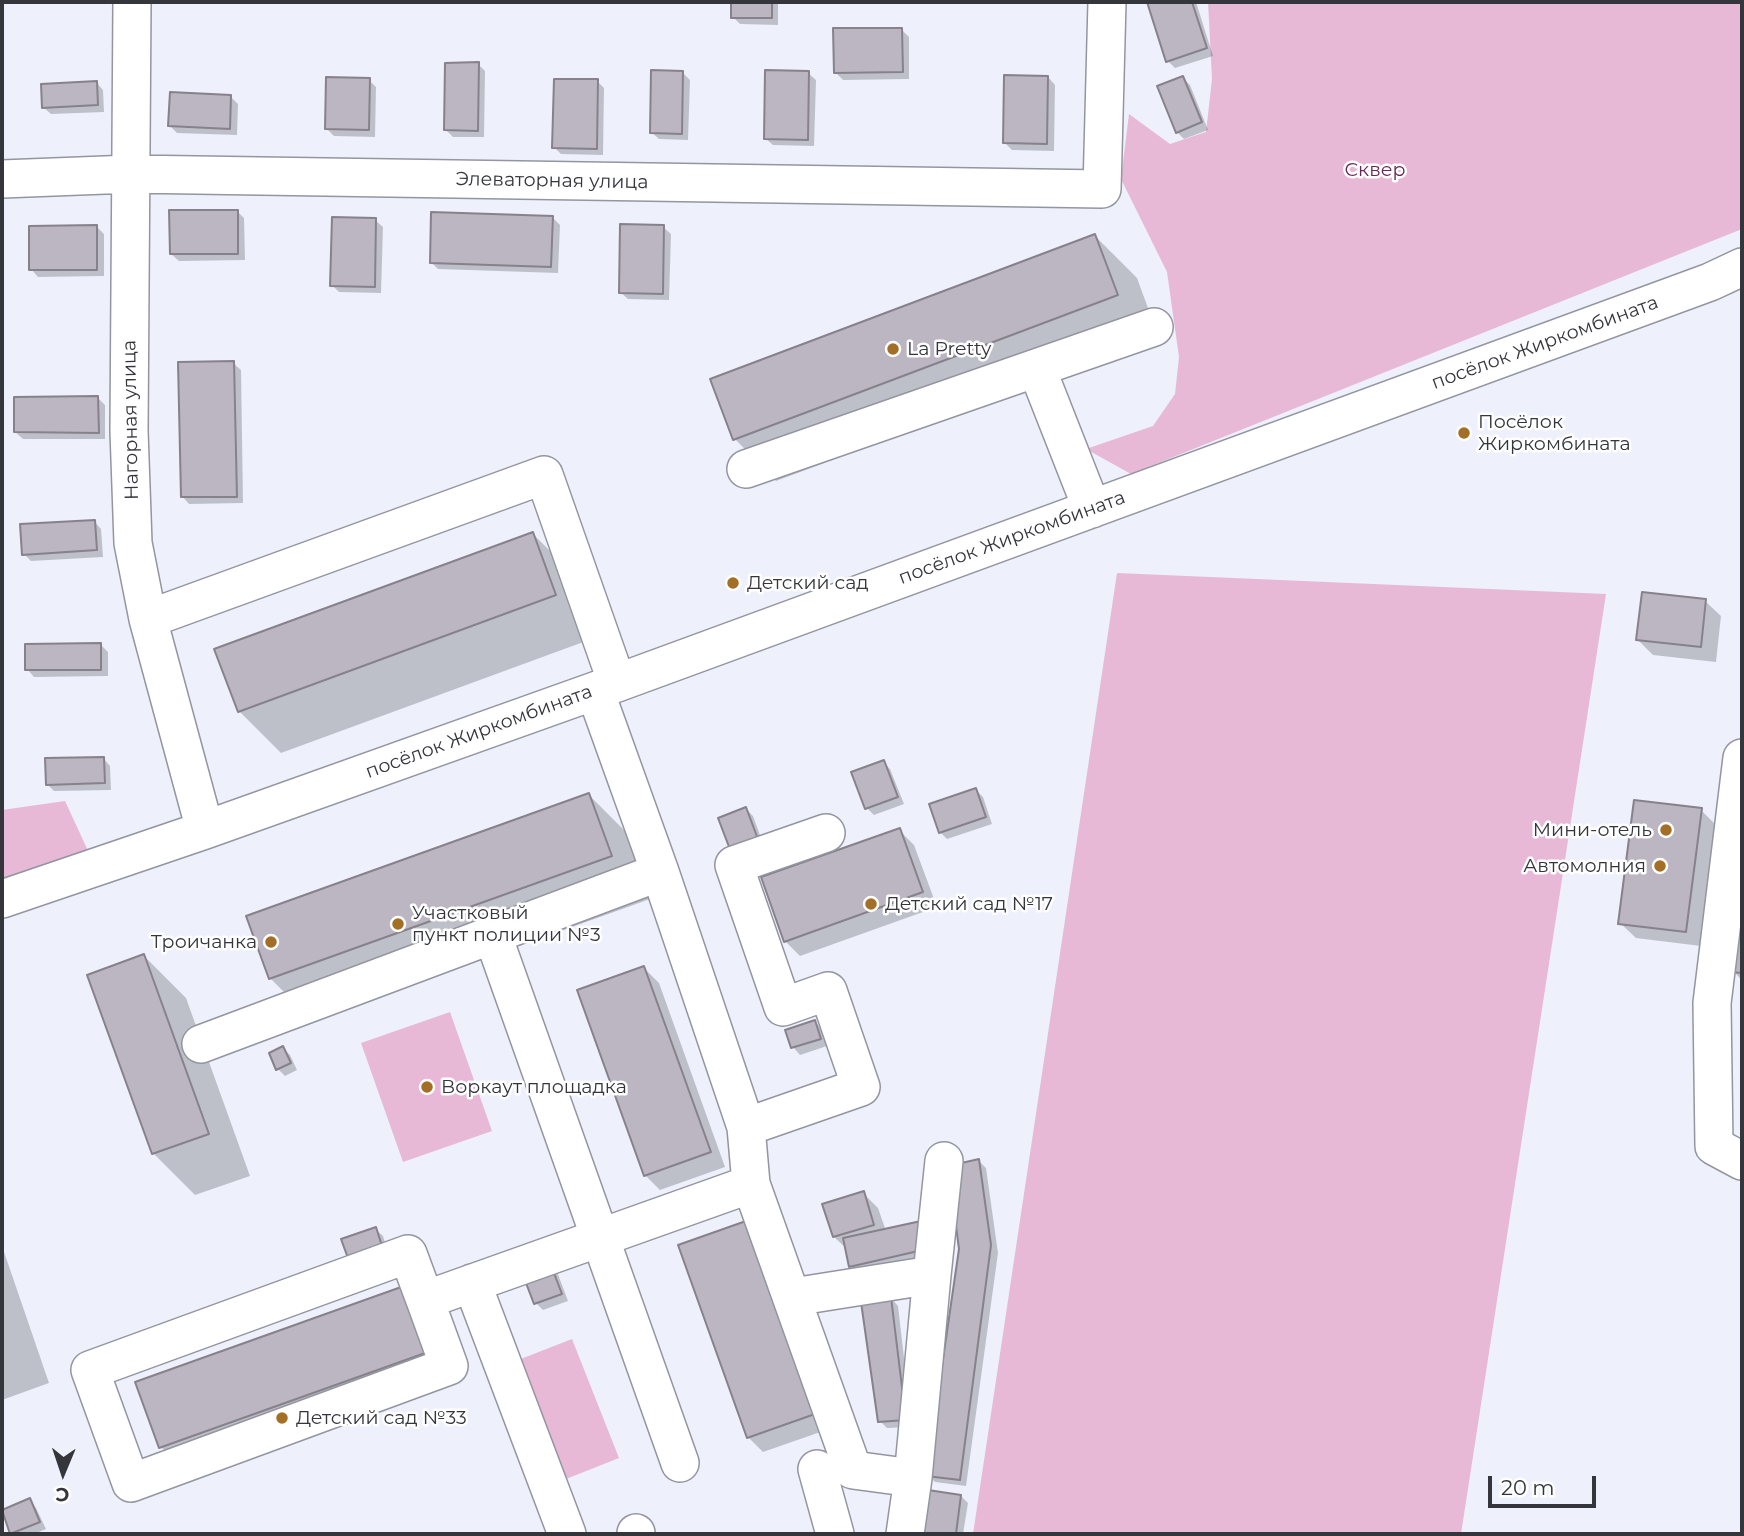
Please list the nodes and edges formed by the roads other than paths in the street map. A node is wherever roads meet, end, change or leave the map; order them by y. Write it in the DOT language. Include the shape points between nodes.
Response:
graph roads {
  1 [pos="132,2"];
  2 [pos="1107,2"];
  3 [pos="131,174"];
  4 [pos="2,179"];
  5 [pos="1742,267"];
  6 [pos="1154,327"];
  7 [pos="1037,369"];
  8 [pos="746,470"];
  9 [pos="1092,509"];
  10 [pos="148,619"];
  11 [pos="606,687"];
  12 [pos="1742,758"];
  13 [pos="205,830"];
  14 [pos="826,834"];
  15 [pos="660,872"];
  16 [pos="2,899"];
  17 [pos="494,936"];
  18 [pos="201,1044"];
  19 [pos="746,1127"];
  20 [pos="944,1161"];
  21 [pos="1742,1161"];
  22 [pos="751,1184"];
  23 [pos="600,1238"];
  24 [pos="932,1275"];
  25 [pos="472,1283"];
  26 [pos="793,1297"];
  27 [pos="425,1300"];
  28 [pos="680,1463"];
  29 [pos="817,1469"];
  30 [pos="913,1478"];
  31 [pos="567,1534"];
  32 [pos="835,1534"];
  33 [pos="905,1534"];
  1 -- 3 [label="street, Нагорная улица"];
  2 -- 3 [label="street, Элеваторная улица" via="1102,189"];
  3 -- 4 [label="street, Элеваторная улица"];
  3 -- 10 [label="street, Нагорная улица" via="132,543"];
  5 -- 9 [label="street, посёлок Жиркомбината"];
  6 -- 7 [label="street"];
  7 -- 8 [label="street"];
  7 -- 9 [label="street"];
  9 -- 11 [label="street, посёлок Жиркомбината"];
  10 -- 11 [label="street" via="544,475"];
  10 -- 13 [label="street, Нагорная улица"];
  11 -- 13 [label="street, посёлок Жиркомбината"];
  11 -- 15 [label="street"];
  12 -- 21 [label="street" via="1712,1003 1714,1146"];
  13 -- 16 [label="street, посёлок Жиркомбината"];
  14 -- 19 [label="street" via="734,865 783,1007 828,991 861,1087"];
  15 -- 17 [label="street"];
  15 -- 19 [label="street"];
  17 -- 18 [label="street"];
  17 -- 23 [label="street"];
  19 -- 22 [label="street"];
  20 -- 24 [label="street"];
  22 -- 23 [label="street"];
  22 -- 26 [label="street"];
  23 -- 25 [label="street"];
  23 -- 28 [label="street"];
  24 -- 26 [label="street"];
  24 -- 30 [label="street"];
  25 -- 27 [label="street"];
  25 -- 31 [label="street"];
  26 -- 30 [label="street" via="853,1469"];
  27 -- 27 [label="street" via="449,1366 131,1483 90,1370 408,1254"];
  29 -- 32 [label="street"];
  30 -- 33 [label="street"];
}
